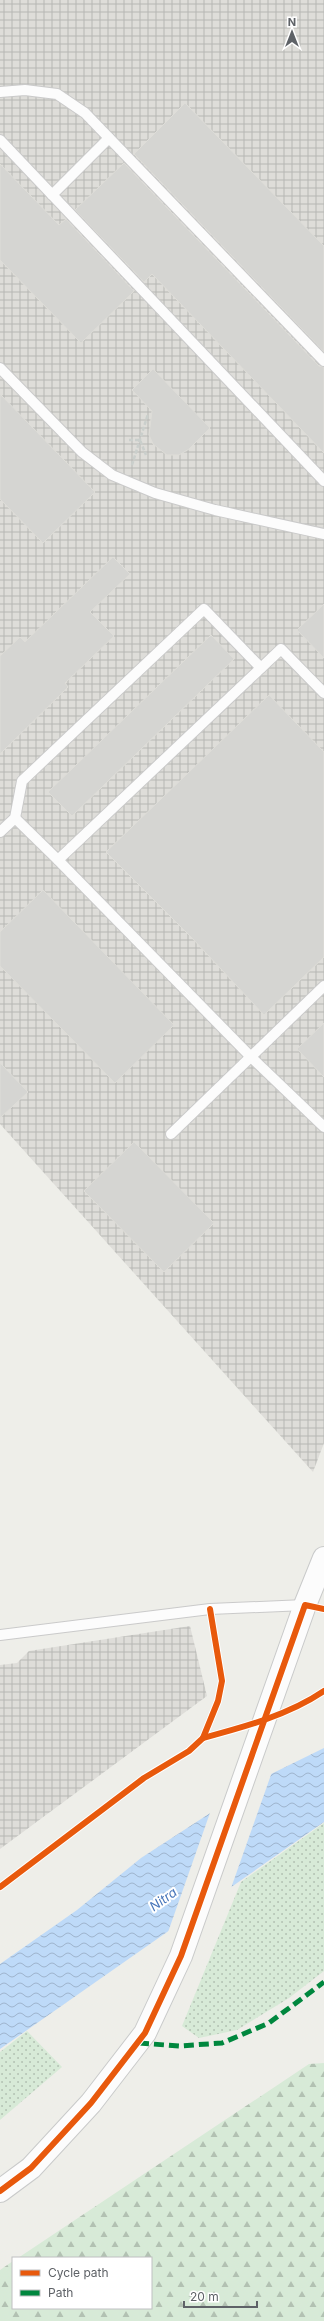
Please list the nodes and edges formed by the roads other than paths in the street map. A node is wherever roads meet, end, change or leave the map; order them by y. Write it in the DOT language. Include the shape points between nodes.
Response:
graph roads {
  1 [pos="0,92"];
  2 [pos="109,138"];
  3 [pos="0,140"];
  4 [pos="52,194"];
  5 [pos="324,361"];
  6 [pos="0,368"];
  7 [pos="324,482"];
  8 [pos="324,534"];
  9 [pos="261,668"];
  10 [pos="324,693"];
  11 [pos="15,818"];
  12 [pos="0,832"];
  13 [pos="58,860"];
  14 [pos="324,986"];
  15 [pos="251,1057"];
  16 [pos="324,1127"];
  17 [pos="171,1134"];
  18 [pos="324,1558"];
  19 [pos="305,1605"];
  20 [pos="0,1635"];
  21 [pos="0,2191"];
  1 -- 2 [label="lane" via="25,90 57,94 85,113"];
  2 -- 4 [label="lane"];
  2 -- 5 [label="lane"];
  3 -- 4 [label="lane"];
  4 -- 7 [label="lane"];
  6 -- 8 [label="lane" via="82,452 112,475 156,493 215,510"];
  9 -- 10 [label="lane" via="281,649"];
  9 -- 11 [label="lane" via="204,609 22,781"];
  9 -- 13 [label="lane"];
  11 -- 12 [label="lane"];
  11 -- 13 [label="lane"];
  13 -- 15 [label="lane"];
  14 -- 15 [label="lane"];
  15 -- 16 [label="lane"];
  15 -- 17 [label="lane"];
  18 -- 19 [label="main road"];
  19 -- 20 [label="lane" via="210,1609"];
  19 -- 21 [label="main road" via="181,1956 145,2033 91,2103 31,2168"];
}
